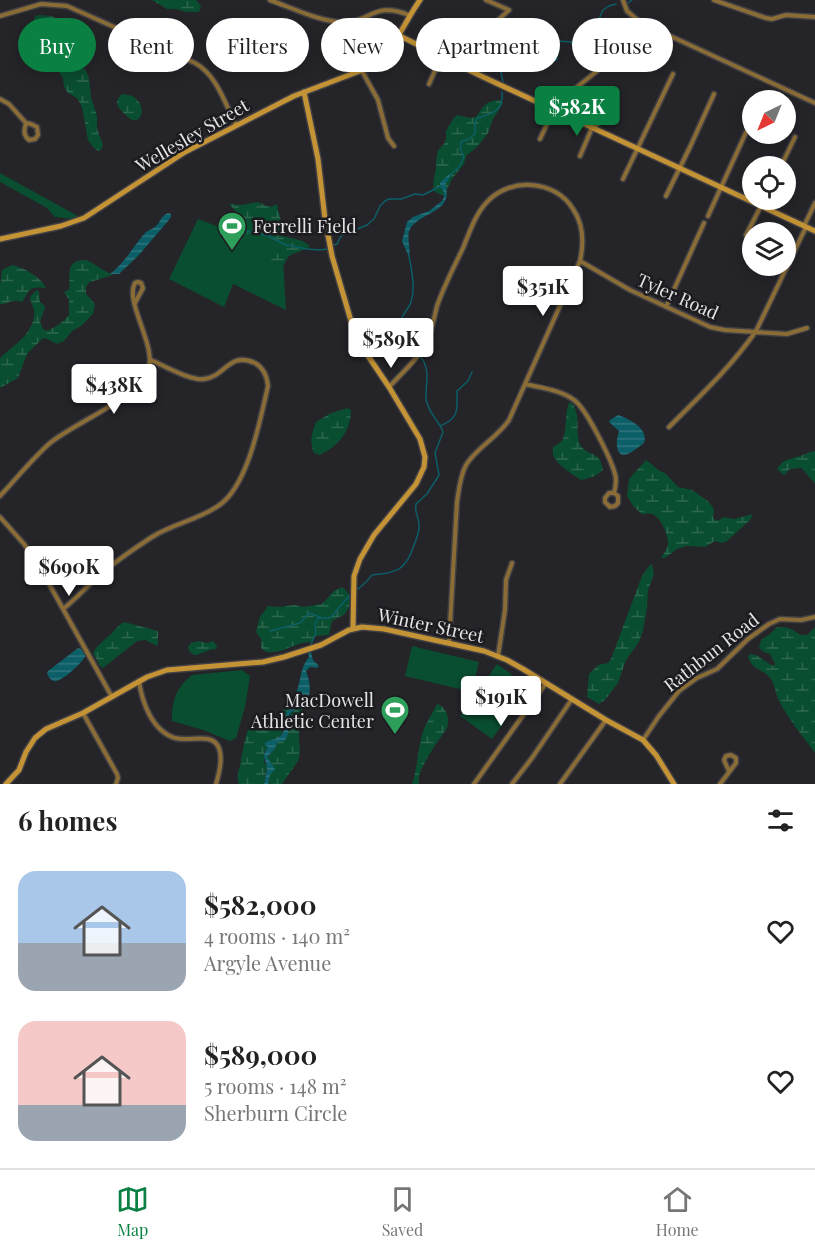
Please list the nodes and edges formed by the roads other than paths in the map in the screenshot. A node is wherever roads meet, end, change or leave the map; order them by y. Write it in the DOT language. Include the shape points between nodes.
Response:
graph roads {
  1 [pos="68,0"];
  2 [pos="270,0"];
  3 [pos="420,0"];
  4 [pos="486,0"];
  5 [pos="623,0"];
  6 [pos="714,0"];
  7 [pos="275,1"];
  8 [pos="67,6"];
  9 [pos="409,15"];
  10 [pos="0,16"];
  11 [pos="815,17"];
  12 [pos="500,18"];
  13 [pos="404,24"];
  14 [pos="359,72"];
  15 [pos="366,72"];
  16 [pos="434,72"];
  17 [pos="474,72"];
  18 [pos="594,72"];
  19 [pos="673,74"];
  20 [pos="429,84"];
  21 [pos="613,91"];
  22 [pos="304,92"];
  23 [pos="714,94"];
  24 [pos="0,99"];
  25 [pos="815,103"];
  26 [pos="554,109"];
  27 [pos="26,123"];
  28 [pos="236,126"];
  29 [pos="594,128"];
  30 [pos="540,139"];
  31 [pos="742,141"];
  32 [pos="394,146"];
  33 [pos="637,148"];
  34 [pos="580,156"];
  35 [pos="680,168"];
  36 [pos="623,179"];
  37 [pos="721,187"];
  38 [pos="666,196"];
  39 [pos="742,197"];
  40 [pos="815,203"];
  41 [pos="771,210"];
  42 [pos="708,216"];
  43 [pos="704,223"];
  44 [pos="805,226"];
  45 [pos="815,231"];
  46 [pos="0,239"];
  47 [pos="580,261"];
  48 [pos="135,303"];
  49 [pos="666,307"];
  50 [pos="807,328"];
  51 [pos="756,331"];
  52 [pos="151,360"];
  53 [pos="525,384"];
  54 [pos="389,387"];
  55 [pos="669,427"];
  56 [pos="614,493"];
  57 [pos="0,496"];
  58 [pos="0,517"];
  59 [pos="512,562"];
  60 [pos="63,609"];
  61 [pos="815,617"];
  62 [pos="353,628"];
  63 [pos="449,643"];
  64 [pos="498,656"];
  65 [pos="139,681"];
  66 [pos="546,683"];
  67 [pos="112,697"];
  68 [pos="572,699"];
  69 [pos="83,713"];
  70 [pos="606,720"];
  71 [pos="643,740"];
  72 [pos="729,771"];
  73 [pos="6,784"];
  74 [pos="116,784"];
  75 [pos="216,784"];
  76 [pos="474,784"];
  77 [pos="512,784"];
  78 [pos="560,784"];
  79 [pos="674,784"];
  80 [pos="720,784"];
  1 -- 8 [label="street"];
  2 -- 7 [label="street"];
  3 -- 9 [label="street"];
  4 -- 12 [label="street" via="509,10"];
  5 -- 25 [label="street" via="627,11 640,22"];
  6 -- 11 [label="street" via="766,18 790,14"];
  7 -- 9 [label="street" via="338,22 349,22 382,7"];
  8 -- 10 [label="street" via="41,4"];
  8 -- 28 [label="street" via="200,66 213,79"];
  9 -- 13 [label="street"];
  14 -- 22 [label="street, Wellesley Street"];
  15 -- 32 [label="street"];
  16 -- 20 [label="street"];
  17 -- 26 [label="street"];
  18 -- 26 [label="street"];
  19 -- 33 [label="street"];
  21 -- 29 [label="street"];
  22 -- 28 [label="street, Wellesley Street"];
  22 -- 54 [label="street" via="332,256 356,338"];
  23 -- 35 [label="street"];
  24 -- 27 [label="street"];
  26 -- 29 [label="street"];
  26 -- 30 [label="street"];
  27 -- 27 [label="street" via="38,129 35,139 29,140 25,134"];
  28 -- 46 [label="street, Wellesley Street" via="173,158 84,218"];
  29 -- 33 [label="street"];
  29 -- 34 [label="street"];
  31 -- 37 [label="street"];
  33 -- 35 [label="street"];
  33 -- 36 [label="street"];
  35 -- 37 [label="street"];
  35 -- 38 [label="street"];
  37 -- 39 [label="street"];
  37 -- 42 [label="street"];
  40 -- 44 [label="street"];
  41 -- 44 [label="street"];
  43 -- 49 [label="street"];
  44 -- 45 [label="street"];
  44 -- 51 [label="street"];
  47 -- 49 [label="street, Tyler Road"];
  47 -- 53 [label="street"];
  47 -- 54 [label="street" via="580,225 562,196 539,185 525,184 499,192 476,220 421,351"];
  48 -- 48 [label="street" via="132,289 138,282 143,288"];
  48 -- 52 [label="street"];
  49 -- 51 [label="street, Tyler Road" via="717,329"];
  50 -- 51 [label="street, Tyler Road" via="787,334"];
  51 -- 55 [label="street"];
  52 -- 57 [label="street" via="138,386 50,444"];
  52 -- 60 [label="street" via="204,379 235,361 246,360 264,370 268,386 243,474 219,506 153,536 101,573"];
  53 -- 56 [label="street" via="566,395 579,403 613,466"];
  53 -- 63 [label="street" via="504,427 470,460 461,480"];
  54 -- 62 [label="street" via="420,439 424,467 416,484 364,549 354,576"];
  58 -- 60 [label="street" via="38,564"];
  59 -- 64 [label="street" via="506,580"];
  60 -- 67 [label="street"];
  61 -- 71 [label="street, Rathbun Road" via="780,619 748,639 717,669 679,692"];
  62 -- 63 [label="street, Winter Street" via="375,627"];
  62 -- 65 [label="street, Winter Street" via="326,643 284,657 167,670"];
  63 -- 64 [label="street, Winter Street"];
  64 -- 66 [label="street, Winter Street"];
  65 -- 67 [label="street, Winter Street"];
  65 -- 75 [label="street" via="145,706 164,732 174,738 207,739 217,744 221,756"];
  66 -- 68 [label="street, Winter Street"];
  66 -- 76 [label="street"];
  67 -- 69 [label="street, Winter Street"];
  68 -- 70 [label="street, Winter Street"];
  68 -- 77 [label="street"];
  69 -- 73 [label="street, Winter Street" via="35,738 19,770"];
  69 -- 74 [label="street" via="117,774"];
  70 -- 71 [label="street, Winter Street"];
  70 -- 78 [label="street"];
  71 -- 79 [label="street, Winter Street"];
  72 -- 80 [label="street"];
}
